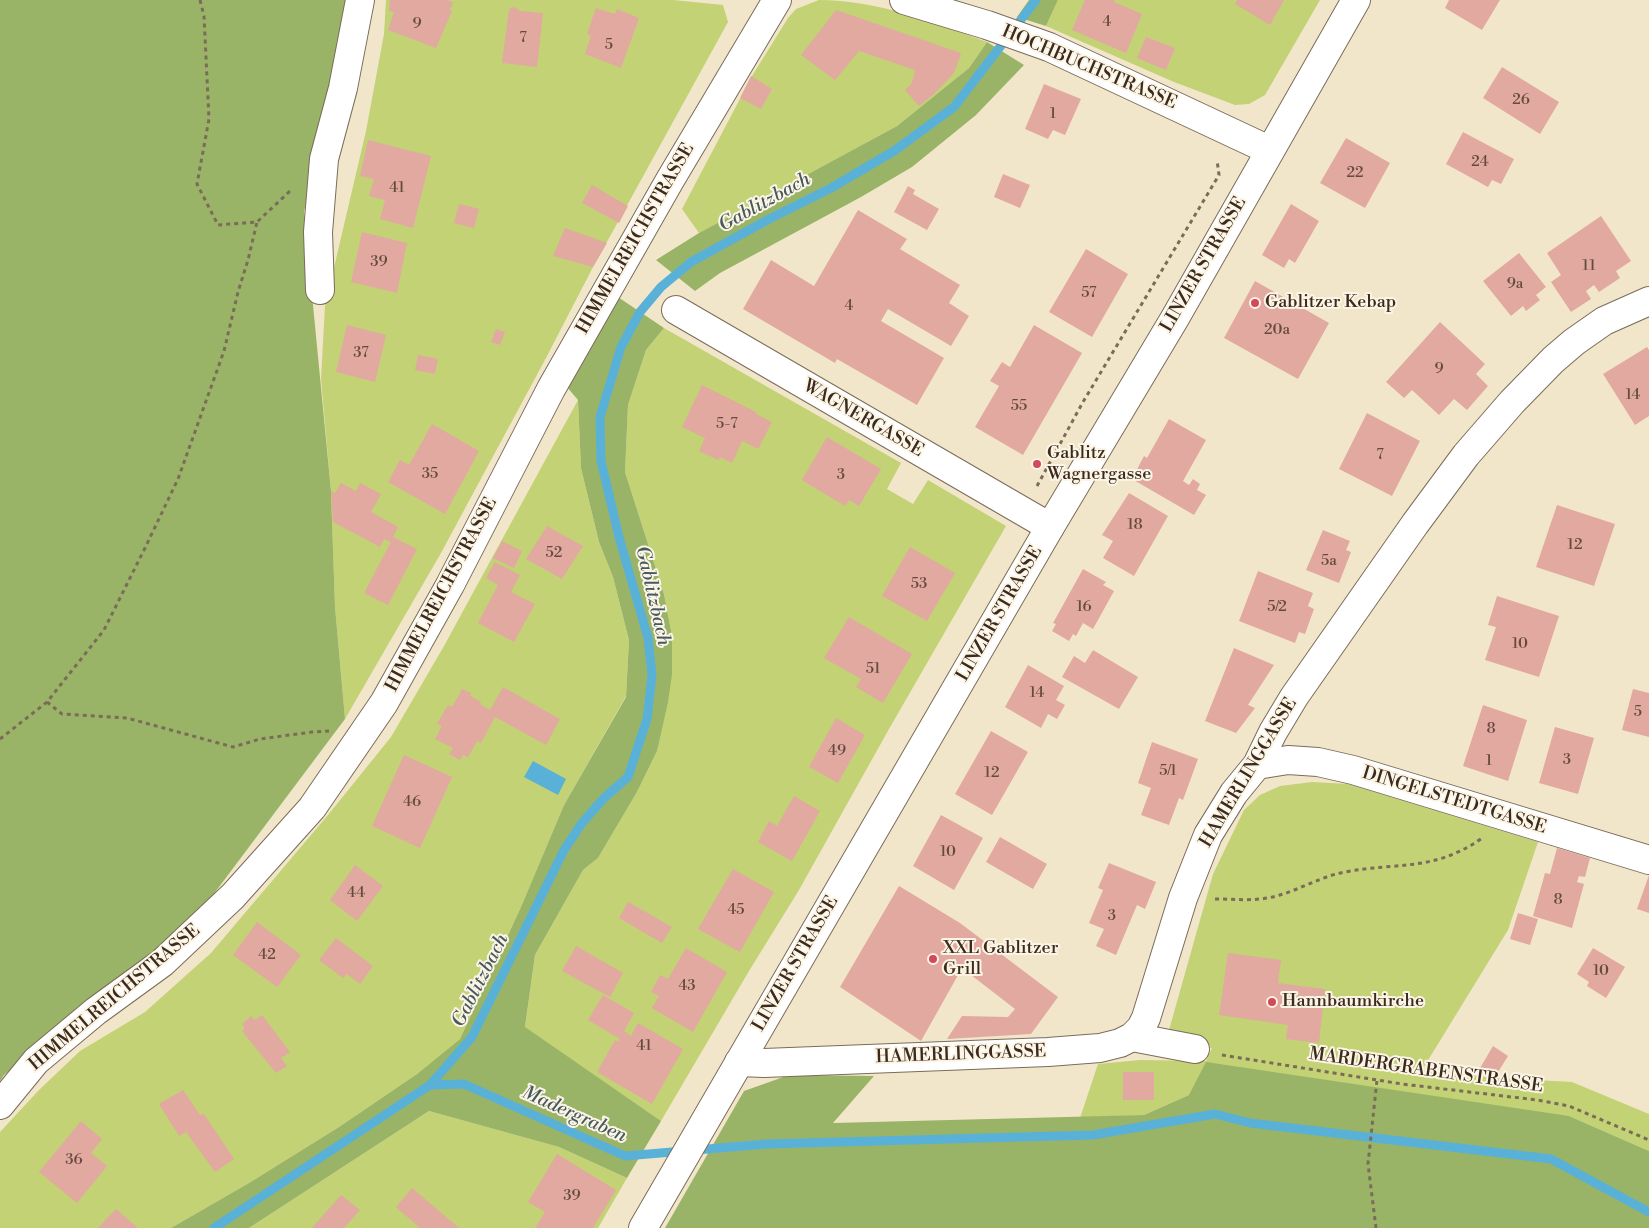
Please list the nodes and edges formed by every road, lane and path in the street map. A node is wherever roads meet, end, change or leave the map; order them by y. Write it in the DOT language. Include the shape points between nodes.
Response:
graph roads {
  1 [pos="200,0"];
  2 [pos="360,0"];
  3 [pos="777,0"];
  4 [pos="904,0"];
  5 [pos="1356,0"];
  6 [pos="978,15"];
  7 [pos="1269,150"];
  8 [pos="324,159"];
  9 [pos="256,222"];
  10 [pos="320,290"];
  11 [pos="1649,301"];
  12 [pos="676,310"];
  13 [pos="1050,528"];
  14 [pos="47,702"];
  15 [pos="365,730"];
  16 [pos="0,739"];
  17 [pos="1256,766"];
  18 [pos="1512,818"];
  19 [pos="1649,860"];
  20 [pos="1183,898"];
  21 [pos="1132,1036"];
  22 [pos="1195,1050"];
  23 [pos="739,1062"];
  24 [pos="1377,1080"];
  25 [pos="0,1105"];
  26 [pos="1649,1140"];
  27 [pos="643,1228"];
  28 [pos="1376,1228"];
  1 -- 9 [label="path" via="208,63 210,119 198,184 218,225"];
  2 -- 8 [label="street" via="343,88"];
  3 -- 15 [label="street, HIMMELREICHSTRASSE" via="551,389 450,585 384,703"];
  4 -- 6 [label="street, HOCHBUCHSTRASSE"];
  5 -- 7 [label="street, LINZER STRASSE"];
  6 -- 7 [label="street, HOCHBUCHSTRASSE"];
  7 -- 13 [label="street, LINZER STRASSE"];
  8 -- 9 [label="path"];
  8 -- 10 [label="street" via="318,232"];
  9 -- 14 [label="path" via="224,351 178,479 104,630"];
  11 -- 17 [label="street, HAMERLINGGASSE" via="1604,321 1574,342 1512,402 1466,455 1294,697"];
  12 -- 13 [label="street, WAGNERGASSE"];
  13 -- 23 [label="street, LINZER STRASSE"];
  14 -- 15 [label="path" via="62,714 127,718 233,748 312,732"];
  14 -- 16 [label="path"];
  15 -- 25 [label="street, HIMMELREICHSTRASSE" via="312,808 233,896 162,963 96,1011 36,1061"];
  17 -- 18 [label="street, DINGELSTEDTGASSE" via="1288,760 1318,762"];
  17 -- 20 [label="street, HAMERLINGGASSE" via="1234,793 1208,835"];
  18 -- 19 [label="street, DINGELSTEDTGASSE"];
  18 -- 20 [label="path" via="1466,849 1442,860 1344,872 1260,900"];
  20 -- 21 [label="street, HAMERLINGGASSE" via="1146,1018"];
  21 -- 22 [label="street"];
  21 -- 23 [label="street, HAMERLINGGASSE" via="1100,1048 1048,1052"];
  22 -- 24 [label="path, MARDERGRABENSTRASSE"];
  23 -- 27 [label="street, LINZER STRASSE"];
  24 -- 26 [label="path, MARDERGRABENSTRASSE" via="1569,1106"];
  24 -- 28 [label="path" via="1368,1164"];
}
